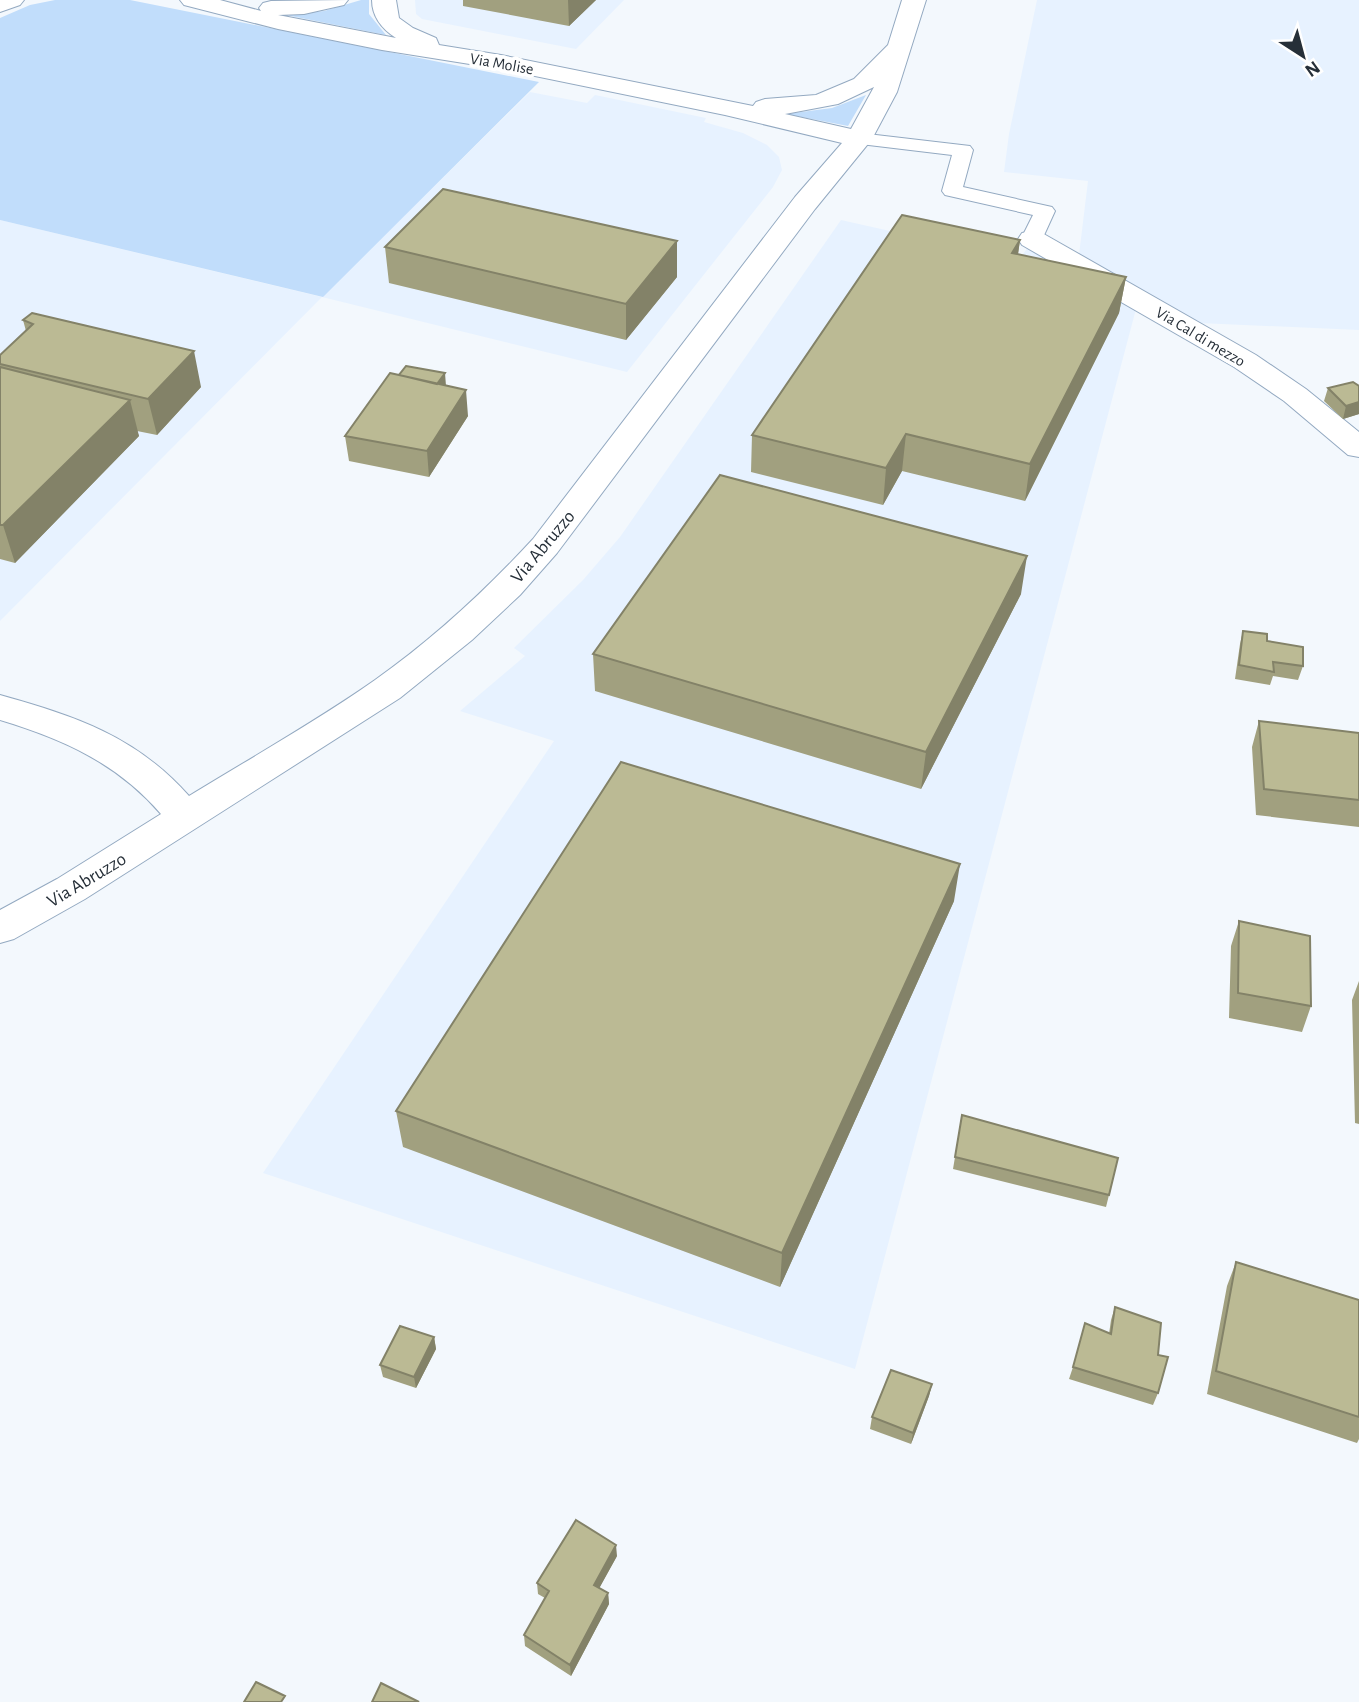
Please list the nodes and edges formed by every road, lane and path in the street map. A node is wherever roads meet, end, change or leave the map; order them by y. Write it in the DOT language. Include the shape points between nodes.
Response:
graph roads {
  1 [pos="12,0"];
  2 [pos="192,0"];
  3 [pos="337,0"];
  4 [pos="384,0"];
  5 [pos="914,0"];
  6 [pos="0,5"];
  7 [pos="220,6"];
  8 [pos="901,40"];
  9 [pos="501,62"];
  10 [pos="725,107"];
  11 [pos="859,139"];
  12 [pos="811,195"];
  13 [pos="1032,239"];
  14 [pos="1359,448"];
  15 [pos="0,707"];
  16 [pos="186,817"];
  17 [pos="0,928"];
  1 -- 6 [label="street"];
  2 -- 7 [label="street"];
  3 -- 7 [label="street" via="281,8"];
  4 -- 9 [label="street" via="388,20 413,38"];
  5 -- 8 [label="street, Via Abruzzo"];
  7 -- 9 [label="street, Via Molise" via="382,43"];
  8 -- 10 [label="street, Via Molise" via="862,85 844,93 798,105"];
  8 -- 11 [label="street, Via Abruzzo" via="885,92"];
  9 -- 10 [label="street, Via Molise"];
  10 -- 11 [label="street, Via Molise"];
  10 -- 12 [label="street, Via Molise" via="802,146 812,164"];
  11 -- 12 [label="street, Via Abruzzo"];
  11 -- 13 [label="lane" via="963,150 952,191 1045,211"];
  12 -- 16 [label="street, Via Abruzzo" via="545,546 501,593 460,632 387,688"];
  13 -- 14 [label="street, Via Cal di mezzo" via="1245,361"];
  15 -- 16 [label="street" via="71,728 108,746 148,775"];
  16 -- 17 [label="street, Via Abruzzo"];
}
